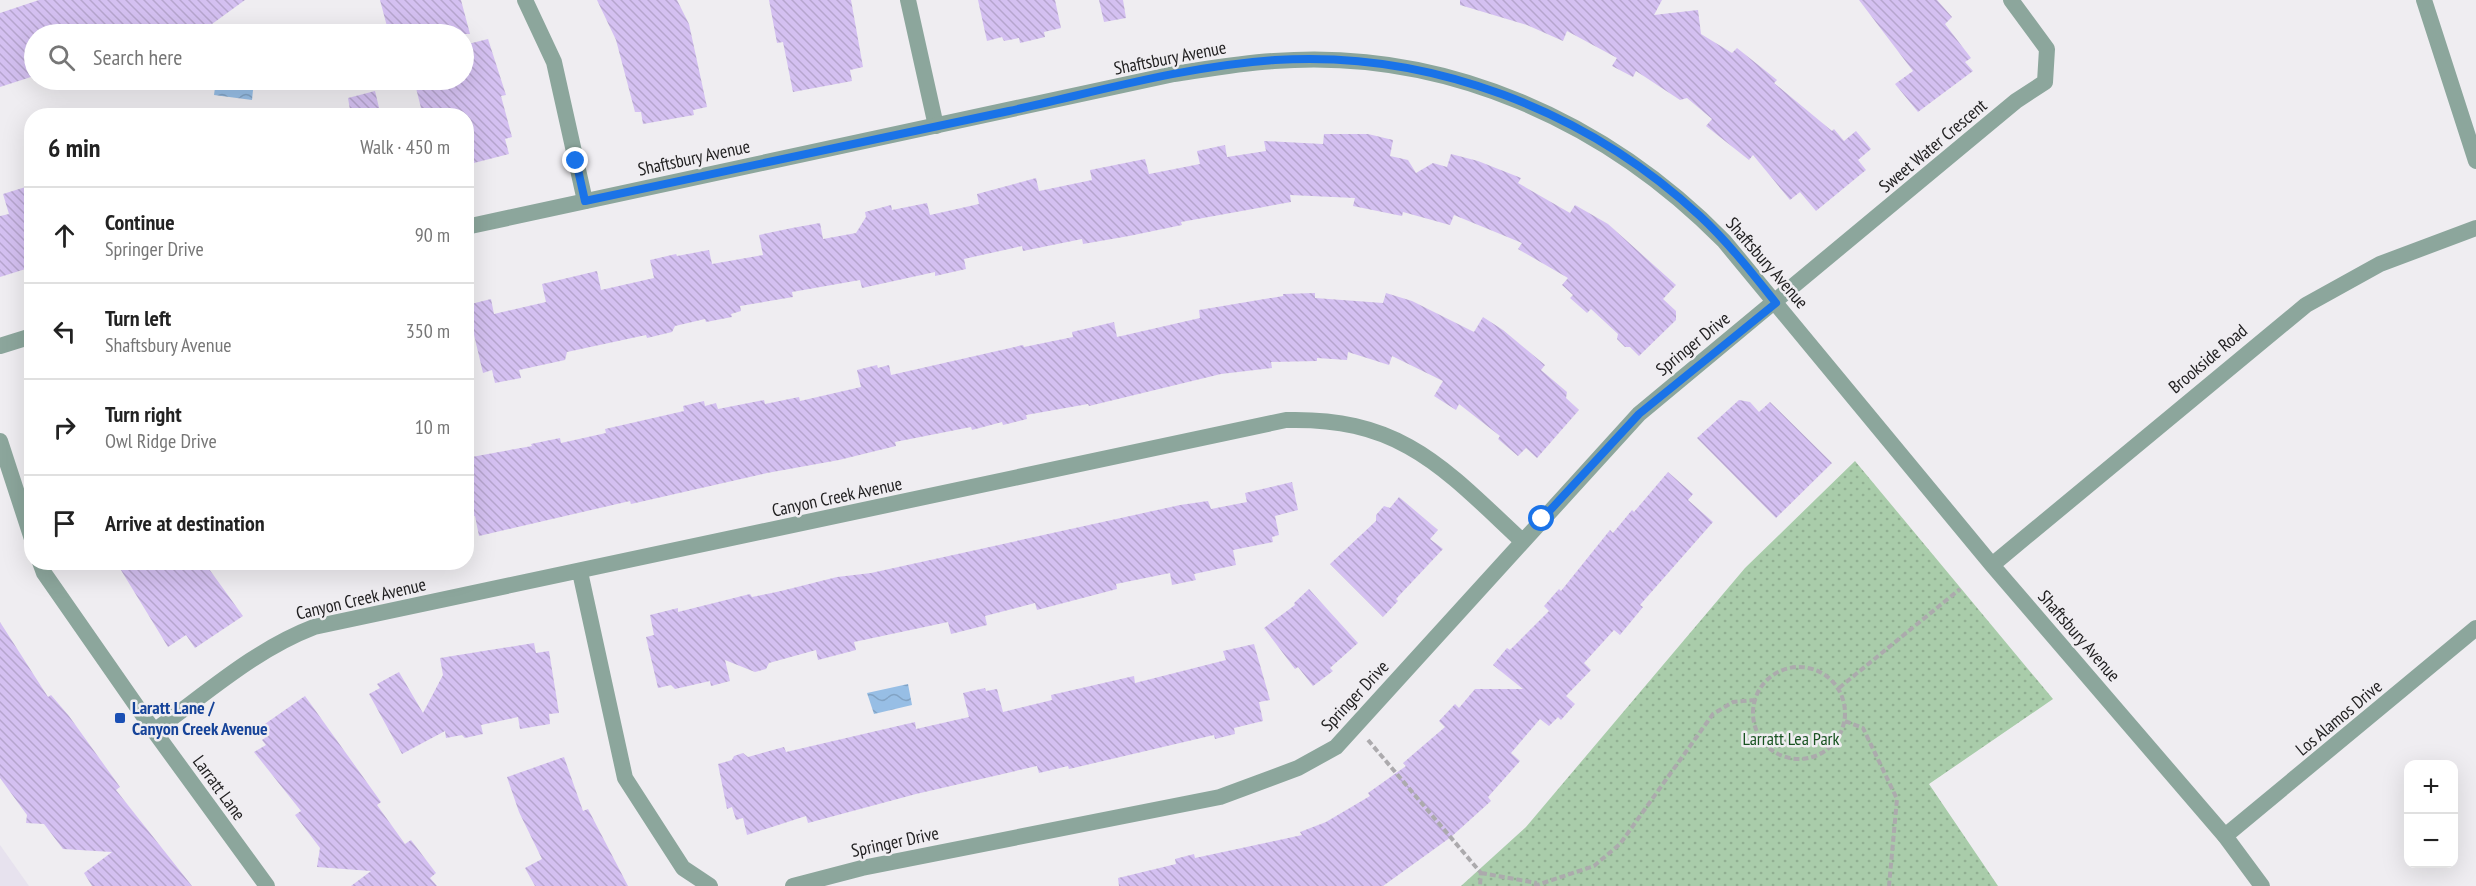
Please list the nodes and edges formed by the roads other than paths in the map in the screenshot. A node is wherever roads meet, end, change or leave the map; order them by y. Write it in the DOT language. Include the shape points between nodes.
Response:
graph roads {
  1 [pos="525,0"];
  2 [pos="908,0"];
  3 [pos="2012,0"];
  4 [pos="2424,0"];
  5 [pos="936,126"];
  6 [pos="2476,162"];
  7 [pos="585,201"];
  8 [pos="474,225"];
  9 [pos="2476,228"];
  10 [pos="1776,303"];
  11 [pos="24,338"];
  12 [pos="0,346"];
  13 [pos="0,441"];
  14 [pos="24,514"];
  15 [pos="1521,540"];
  16 [pos="1992,565"];
  17 [pos="43,570"];
  18 [pos="580,572"];
  19 [pos="2476,628"];
  20 [pos="154,731"];
  21 [pos="2225,836"];
  22 [pos="267,886"];
  23 [pos="710,886"];
  24 [pos="793,886"];
  25 [pos="2262,886"];
  1 -- 7 [label="street" via="556,70"];
  2 -- 5 [label="street"];
  3 -- 10 [label="street, Sweet Water Crescent" via="2047,49 2044,82 2016,101"];
  4 -- 6 [label="street"];
  5 -- 7 [label="street, Shaftsbury Avenue"];
  5 -- 10 [label="street, Shaftsbury Avenue" via="1174,74 1242,64 1304,60 1403,67 1503,94 1612,148 1701,217"];
  7 -- 8 [label="street, Shaftsbury Avenue"];
  9 -- 16 [label="street, Brookside Road" via="2380,264 2306,305"];
  10 -- 15 [label="street, Springer Drive" via="1639,414"];
  10 -- 16 [label="street, Shaftsbury Avenue"];
  11 -- 12 [label="street"];
  13 -- 14 [label="street"];
  15 -- 18 [label="street, Canyon Creek Avenue" via="1448,471 1399,440 1353,424 1286,420"];
  15 -- 24 [label="street, Springer Drive" via="1336,747 1298,768 1220,797 861,868"];
  16 -- 21 [label="street, Shaftsbury Avenue"];
  17 -- 20 [label="street, Larratt Lane"];
  18 -- 20 [label="street, Canyon Creek Avenue" via="314,627 255,655"];
  18 -- 23 [label="street" via="625,778 683,868"];
  19 -- 21 [label="street, Los Alamos Drive"];
  20 -- 22 [label="street, Larratt Lane"];
  21 -- 25 [label="street, Shaftsbury Avenue"];
}
